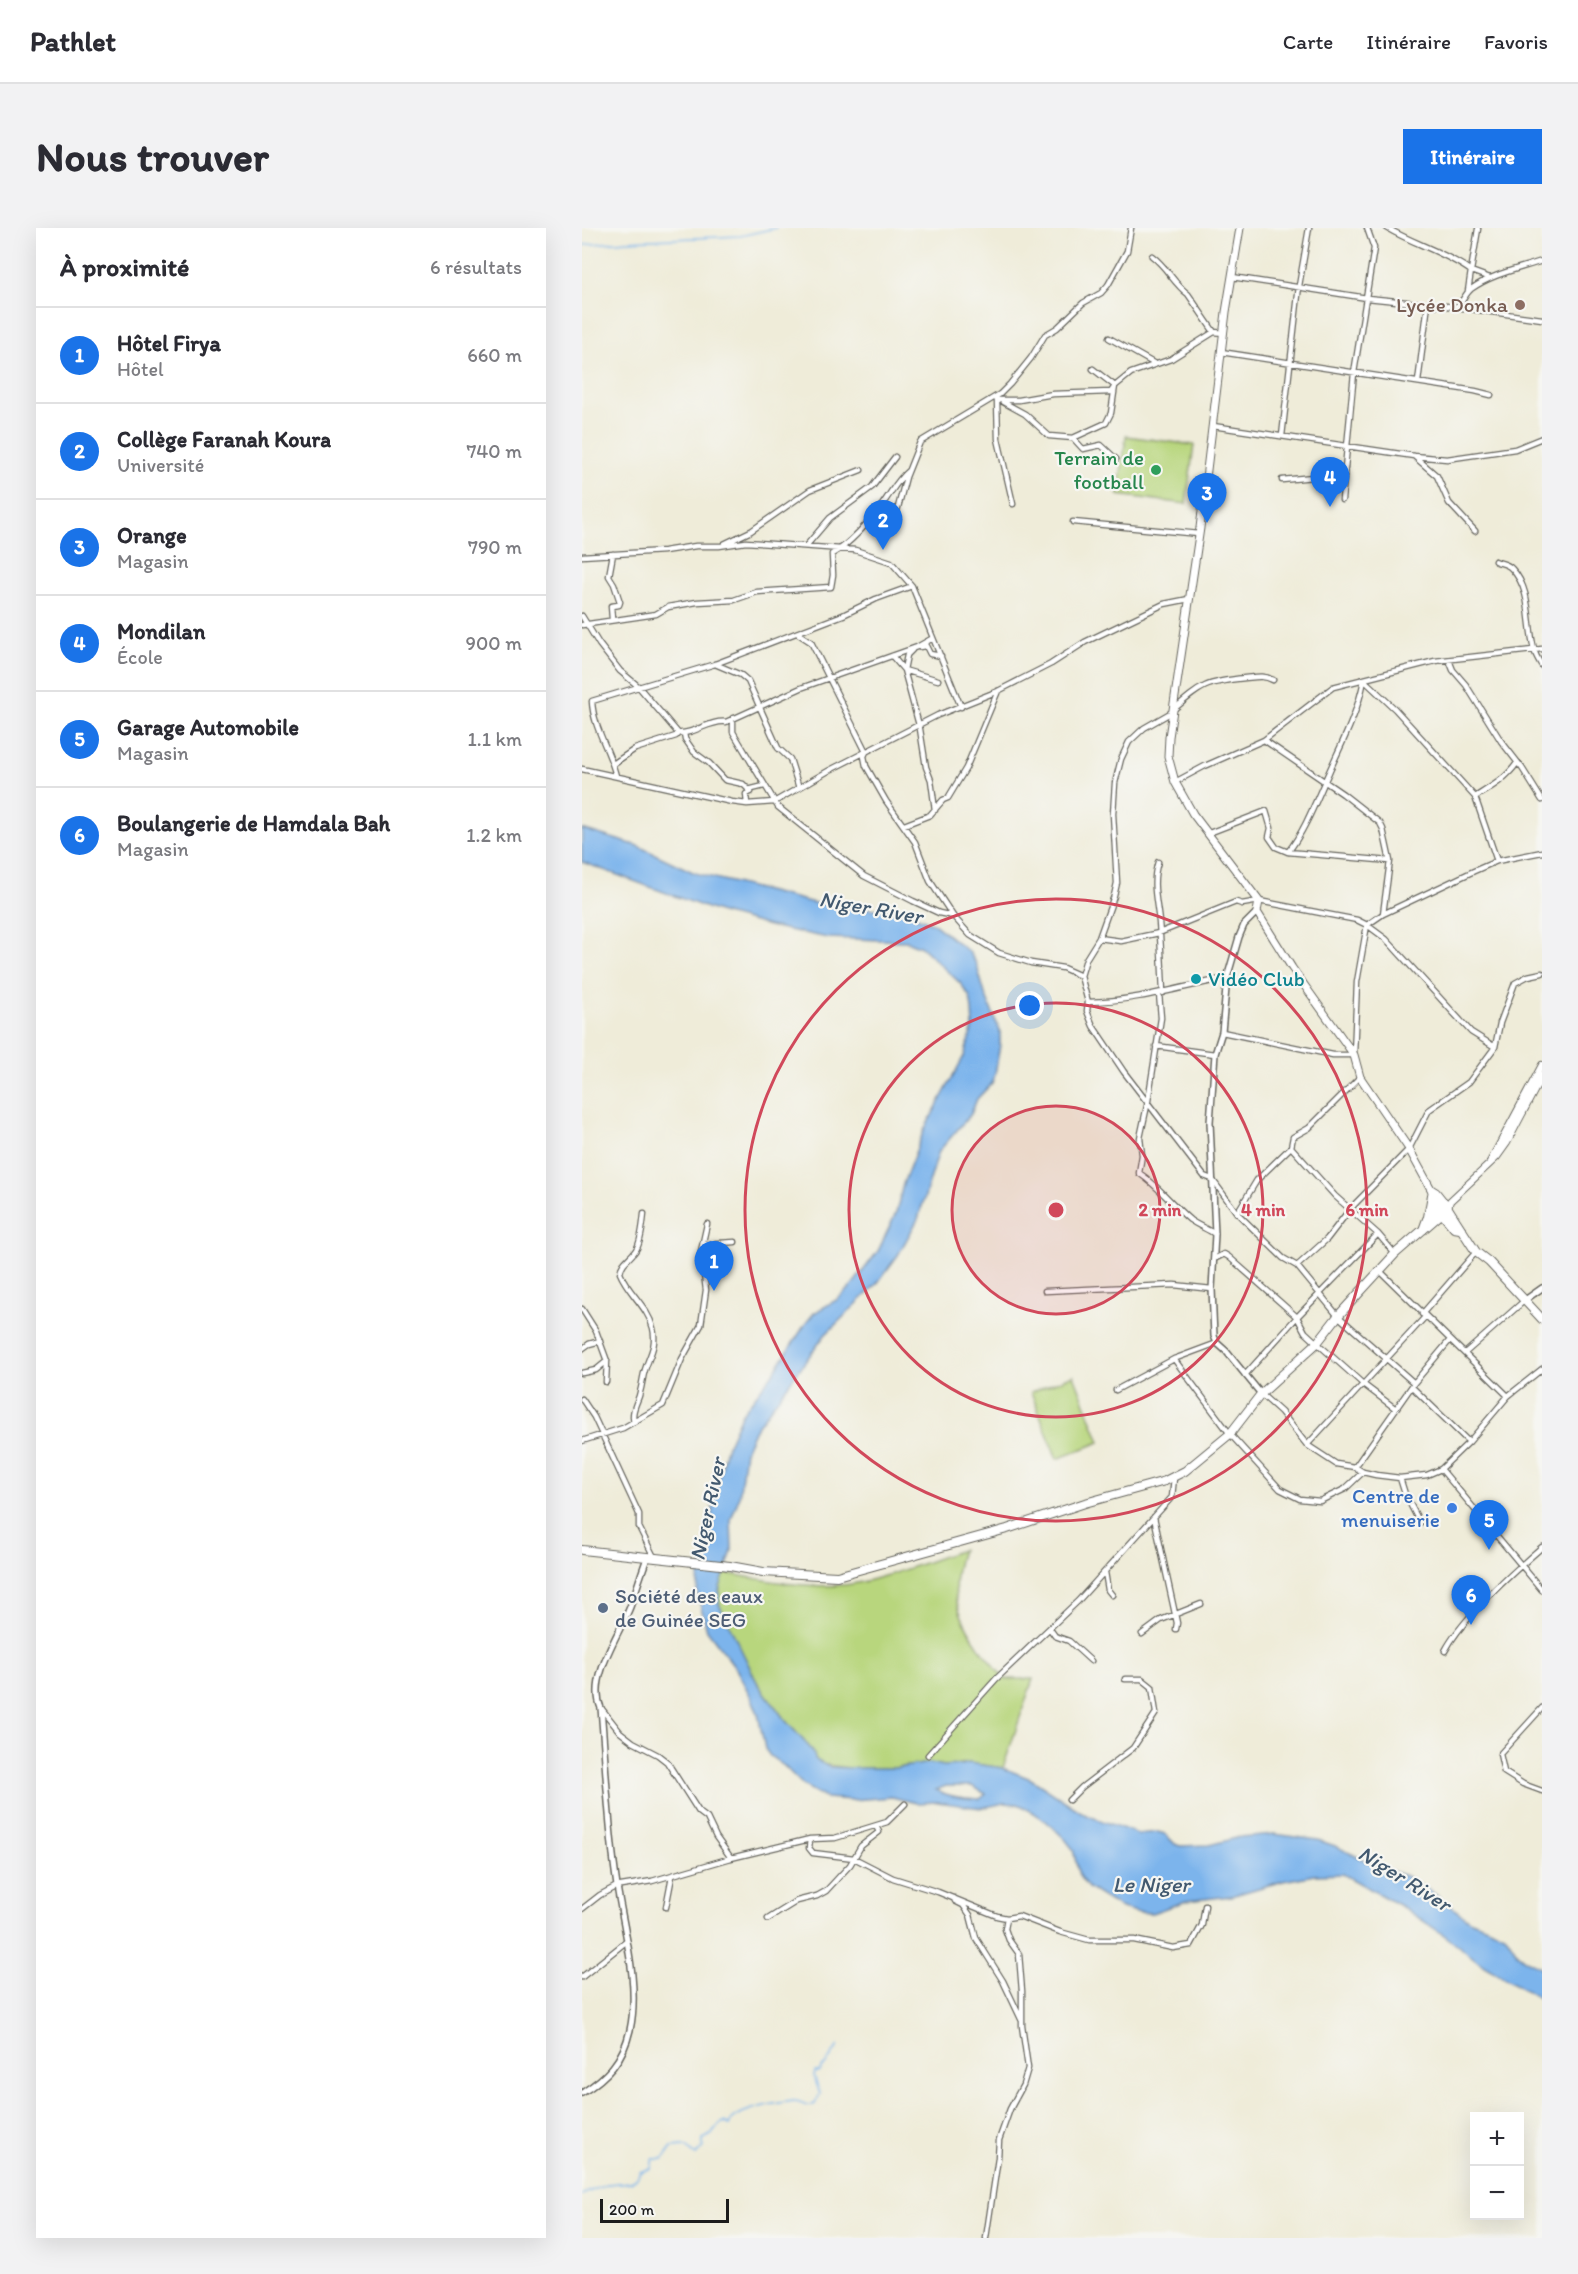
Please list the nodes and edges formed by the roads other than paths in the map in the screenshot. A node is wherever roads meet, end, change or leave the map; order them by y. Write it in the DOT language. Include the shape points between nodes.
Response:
graph roads {
  1 [pos="1131,228"];
  2 [pos="1240,228"];
  3 [pos="1309,228"];
  4 [pos="1367,228"];
  5 [pos="1387,228"];
  6 [pos="1478,229"];
  7 [pos="1152,256"];
  8 [pos="1542,261"];
  9 [pos="1471,271"];
  10 [pos="1232,276"];
  11 [pos="1490,278"];
  12 [pos="1299,286"];
  13 [pos="1468,291"];
  14 [pos="1367,298"];
  15 [pos="1428,304"];
  16 [pos="1456,307"];
  17 [pos="1542,320"];
  18 [pos="1214,332"];
  19 [pos="1224,333"];
  20 [pos="1109,338"];
  21 [pos="1221,352"];
  22 [pos="1292,361"];
  23 [pos="1155,364"];
  24 [pos="1093,369"];
  25 [pos="1354,373"];
  26 [pos="1418,382"];
  27 [pos="1115,386"];
  28 [pos="1491,395"];
  29 [pos="997,400"];
  30 [pos="1213,426"];
  31 [pos="1282,436"];
  32 [pos="1073,438"];
  33 [pos="1542,438"];
  34 [pos="1346,446"];
  35 [pos="1414,456"];
  36 [pos="895,457"];
  37 [pos="1116,459"];
  38 [pos="861,470"];
  39 [pos="908,471"];
  40 [pos="1345,474"];
  41 [pos="1282,480"];
  42 [pos="1342,500"];
  43 [pos="1013,504"];
  44 [pos="895,519"];
  45 [pos="1073,522"];
  46 [pos="1475,531"];
  47 [pos="1199,534"];
  48 [pos="719,546"];
  49 [pos="806,546"];
  50 [pos="841,549"];
  51 [pos="613,554"];
  52 [pos="582,556"];
  53 [pos="1495,561"];
  54 [pos="912,586"];
  55 [pos="1189,599"];
  56 [pos="582,616"];
  57 [pos="612,619"];
  58 [pos="584,624"];
  59 [pos="797,633"];
  60 [pos="933,638"];
  61 [pos="917,647"];
  62 [pos="1542,649"];
  63 [pos="1534,650"];
  64 [pos="892,656"];
  65 [pos="941,656"];
  66 [pos="1449,660"];
  67 [pos="715,664"];
  68 [pos="1542,666"];
  69 [pos="904,670"];
  70 [pos="830,678"];
  71 [pos="938,680"];
  72 [pos="1273,680"];
  73 [pos="1364,680"];
  74 [pos="638,686"];
  75 [pos="998,691"];
  76 [pos="760,706"];
  77 [pos="961,706"];
  78 [pos="1172,711"];
  79 [pos="733,718"];
  80 [pos="918,726"];
  81 [pos="681,733"];
  82 [pos="1264,740"];
  83 [pos="866,752"];
  84 [pos="1517,763"];
  85 [pos="613,764"];
  86 [pos="582,768"];
  87 [pos="616,776"];
  88 [pos="1175,782"];
  89 [pos="1324,783"];
  90 [pos="764,786"];
  91 [pos="799,788"];
  92 [pos="748,790"];
  93 [pos="1475,797"];
  94 [pos="1542,800"];
  95 [pos="774,802"];
  96 [pos="747,804"];
  97 [pos="935,810"];
  98 [pos="904,825"];
  99 [pos="1209,833"];
  100 [pos="1288,852"];
  101 [pos="1542,852"];
  102 [pos="1390,861"];
  103 [pos="1497,861"];
  104 [pos="1158,862"];
  105 [pos="1259,902"];
  106 [pos="1257,912"];
  107 [pos="1383,914"];
  108 [pos="953,916"];
  109 [pos="1367,925"];
  110 [pos="1159,933"];
  111 [pos="1099,938"];
  112 [pos="1542,973"];
  113 [pos="1081,976"];
  114 [pos="1227,978"];
  115 [pos="1161,993"];
  116 [pos="1088,1002"];
  117 [pos="1222,1032"];
  118 [pos="1156,1046"];
  119 [pos="1495,1047"];
  120 [pos="1215,1054"];
  121 [pos="1354,1055"];
  122 [pos="1542,1065"];
  123 [pos="1542,1076"];
  124 [pos="1360,1077"];
  125 [pos="1148,1101"];
  126 [pos="1291,1147"];
  127 [pos="1409,1149"];
  128 [pos="1490,1162"];
  129 [pos="1212,1179"];
  130 [pos="1431,1192"];
  131 [pos="1444,1207"];
  132 [pos="1350,1209"];
  133 [pos="1237,1213"];
  134 [pos="644,1215"];
  135 [pos="1430,1221"];
  136 [pos="708,1224"];
  137 [pos="1457,1228"];
  138 [pos="1215,1234"];
  139 [pos="1378,1234"];
  140 [pos="735,1242"];
  141 [pos="704,1244"];
  142 [pos="1476,1252"];
  143 [pos="1395,1254"];
  144 [pos="1214,1258"];
  145 [pos="1297,1266"];
  146 [pos="1380,1271"];
  147 [pos="1542,1288"];
  148 [pos="1212,1289"];
  149 [pos="1045,1291"];
  150 [pos="1319,1294"];
  151 [pos="1525,1300"];
  152 [pos="582,1309"];
  153 [pos="1423,1315"];
  154 [pos="1338,1316"];
  155 [pos="1297,1317"];
  156 [pos="1542,1319"];
  157 [pos="1450,1340"];
  158 [pos="600,1341"];
  159 [pos="1218,1342"];
  160 [pos="1317,1343"];
  161 [pos="582,1349"];
  162 [pos="1465,1353"];
  163 [pos="1174,1359"];
  164 [pos="1387,1359"];
  165 [pos="607,1361"];
  166 [pos="1542,1369"];
  167 [pos="582,1373"];
  168 [pos="1245,1375"];
  169 [pos="606,1382"];
  170 [pos="1363,1384"];
  171 [pos="1413,1385"];
  172 [pos="1116,1390"];
  173 [pos="1261,1394"];
  174 [pos="1508,1396"];
  175 [pos="582,1399"];
  176 [pos="1396,1409"];
  177 [pos="634,1422"];
  178 [pos="1230,1434"];
  179 [pos="602,1435"];
  180 [pos="582,1441"];
  181 [pos="1469,1442"];
  182 [pos="1306,1445"];
  183 [pos="1355,1467"];
  184 [pos="1441,1469"];
  185 [pos="1363,1472"];
  186 [pos="1174,1478"];
  187 [pos="1400,1478"];
  188 [pos="1154,1517"];
  189 [pos="1420,1523"];
  190 [pos="1542,1547"];
  191 [pos="582,1550"];
  192 [pos="651,1558"];
  193 [pos="1520,1566"];
  194 [pos="1105,1572"];
  195 [pos="1542,1590"];
  196 [pos="1112,1595"];
  197 [pos="1202,1604"];
  198 [pos="1174,1615"];
  199 [pos="1050,1629"];
  200 [pos="1176,1629"];
  201 [pos="1142,1634"];
  202 [pos="1445,1651"];
  203 [pos="1091,1661"];
  204 [pos="1125,1679"];
  205 [pos="601,1708"];
  206 [pos="1542,1708"];
  207 [pos="928,1755"];
  208 [pos="1542,1791"];
  209 [pos="1069,1800"];
  210 [pos="905,1804"];
  211 [pos="876,1826"];
  212 [pos="810,1839"];
  213 [pos="731,1858"];
  214 [pos="854,1858"];
  215 [pos="672,1876"];
  216 [pos="617,1886"];
  217 [pos="954,1898"];
  218 [pos="1205,1906"];
  219 [pos="666,1907"];
  220 [pos="582,1909"];
  221 [pos="1007,1918"];
  222 [pos="768,1919"];
  223 [pos="627,1941"];
  224 [pos="582,1977"];
  225 [pos="1022,2021"];
  226 [pos="582,2094"];
  227 [pos="986,2238"];
  1 -- 39 [label="street" via="1127,251 1101,293 1045,335 1000,394 920,442"];
  2 -- 10 [label="main road"];
  3 -- 12 [label="street"];
  4 -- 14 [label="street" via="1374,248"];
  5 -- 9 [label="street"];
  6 -- 9 [label="street"];
  7 -- 18 [label="street" via="1188,294"];
  8 -- 11 [label="street"];
  9 -- 11 [label="street"];
  9 -- 13 [label="street"];
  10 -- 12 [label="street"];
  10 -- 19 [label="main road"];
  11 -- 13 [label="street"];
  12 -- 14 [label="street"];
  12 -- 22 [label="street"];
  13 -- 16 [label="street"];
  14 -- 15 [label="street"];
  14 -- 25 [label="street"];
  15 -- 16 [label="street"];
  15 -- 26 [label="street"];
  16 -- 17 [label="street"];
  18 -- 19 [label="street"];
  18 -- 23 [label="street" via="1171,359"];
  19 -- 21 [label="main road"];
  20 -- 23 [label="street"];
  21 -- 22 [label="street"];
  21 -- 30 [label="main road"];
  22 -- 25 [label="street"];
  22 -- 31 [label="street"];
  23 -- 27 [label="street" via="1131,373"];
  24 -- 27 [label="street"];
  25 -- 26 [label="street"];
  25 -- 34 [label="street"];
  26 -- 28 [label="street"];
  27 -- 29 [label="street" via="1111,392"];
  27 -- 32 [label="street" via="1106,423"];
  29 -- 32 [label="street" via="1025,414 1049,436"];
  29 -- 43 [label="street" via="998,439"];
  30 -- 31 [label="street"];
  30 -- 47 [label="main road"];
  31 -- 34 [label="street"];
  32 -- 37 [label="street" via="1083,449 1101,446"];
  33 -- 35 [label="street" via="1515,448 1447,459"];
  34 -- 35 [label="street"];
  34 -- 40 [label="street"];
  35 -- 46 [label="street" via="1437,476 1449,503"];
  36 -- 49 [label="street" via="872,487 839,510"];
  38 -- 48 [label="street" via="810,490 751,531"];
  39 -- 44 [label="street"];
  39 -- 50 [label="street"];
  40 -- 41 [label="street"];
  40 -- 42 [label="street"];
  45 -- 47 [label="street"];
  47 -- 55 [label="main road"];
  48 -- 49 [label="street" via="746,542"];
  48 -- 51 [label="street"];
  49 -- 50 [label="street"];
  50 -- 54 [label="street" via="891,562"];
  50 -- 57 [label="street" via="832,554 831,587 757,592 734,600 706,600 668,607 656,614"];
  51 -- 52 [label="street"];
  51 -- 57 [label="street" via="609,576 620,602 611,606"];
  53 -- 63 [label="street" via="1512,569 1521,583"];
  54 -- 59 [label="street"];
  54 -- 60 [label="street"];
  55 -- 75 [label="street" via="1164,604 1085,642"];
  55 -- 78 [label="main road"];
  56 -- 58 [label="street"];
  57 -- 58 [label="street"];
  58 -- 74 [label="street" via="620,671"];
  59 -- 67 [label="street"];
  59 -- 70 [label="street" via="811,642"];
  60 -- 61 [label="street"];
  60 -- 65 [label="street"];
  61 -- 64 [label="street"];
  61 -- 65 [label="street" via="926,646 930,654"];
  61 -- 69 [label="street" via="907,655"];
  62 -- 63 [label="street"];
  63 -- 66 [label="street"];
  63 -- 68 [label="street"];
  64 -- 69 [label="street"];
  64 -- 70 [label="street"];
  65 -- 77 [label="street"];
  66 -- 73 [label="street"];
  66 -- 84 [label="street"];
  67 -- 74 [label="street"];
  67 -- 76 [label="street" via="748,681"];
  69 -- 71 [label="street"];
  69 -- 80 [label="street"];
  70 -- 76 [label="street"];
  70 -- 83 [label="street"];
  72 -- 78 [label="street" via="1265,676 1214,681"];
  73 -- 82 [label="street" via="1333,687"];
  73 -- 89 [label="street"];
  73 -- 93 [label="street"];
  74 -- 81 [label="street"];
  74 -- 85 [label="street" via="592,701"];
  75 -- 77 [label="street"];
  75 -- 97 [label="street" via="966,768 948,798"];
  76 -- 79 [label="street"];
  76 -- 91 [label="street" via="778,748 790,759"];
  77 -- 80 [label="street"];
  78 -- 88 [label="main road" via="1168,756"];
  78 -- 111 [label="street" via="1129,742 1121,759 1113,814 1117,883"];
  79 -- 81 [label="street"];
  79 -- 90 [label="street" via="734,732"];
  80 -- 83 [label="street"];
  80 -- 97 [label="street"];
  81 -- 85 [label="street" via="635,748"];
  81 -- 92 [label="street" via="694,752 725,780 743,784"];
  82 -- 88 [label="street"];
  82 -- 89 [label="street"];
  83 -- 91 [label="street"];
  83 -- 98 [label="street" via="866,766"];
  84 -- 93 [label="street" via="1504,778"];
  84 -- 94 [label="street"];
  85 -- 87 [label="street"];
  86 -- 87 [label="street"];
  87 -- 96 [label="street"];
  88 -- 99 [label="main road"];
  89 -- 100 [label="street"];
  89 -- 102 [label="street" via="1380,823"];
  90 -- 92 [label="street"];
  90 -- 95 [label="street"];
  91 -- 95 [label="street"];
  92 -- 96 [label="street" via="751,792 746,794"];
  93 -- 103 [label="street"];
  95 -- 96 [label="street"];
  95 -- 108 [label="street" via="864,876 939,913"];
  97 -- 98 [label="street"];
  98 -- 108 [label="street" via="930,881"];
  99 -- 100 [label="street" via="1266,811 1269,837 1276,847"];
  99 -- 105 [label="main road"];
  100 -- 102 [label="street"];
  101 -- 103 [label="street"];
  102 -- 107 [label="street"];
  103 -- 107 [label="street"];
  104 -- 110 [label="street" via="1154,892"];
  105 -- 106 [label="main road"];
  105 -- 109 [label="street"];
  105 -- 110 [label="street" via="1228,904"];
  106 -- 114 [label="street" via="1244,925"];
  106 -- 121 [label="main road"];
  107 -- 109 [label="street"];
  108 -- 113 [label="street" via="970,935 999,953"];
  109 -- 119 [label="street" via="1386,939 1471,1032"];
  109 -- 121 [label="street" via="1357,982"];
  110 -- 111 [label="street" via="1121,941"];
  110 -- 115 [label="street"];
  111 -- 113 [label="street"];
  112 -- 119 [label="street" via="1515,983"];
  113 -- 116 [label="street"];
  114 -- 115 [label="street"];
  114 -- 117 [label="street"];
  115 -- 116 [label="street"];
  115 -- 118 [label="street"];
  116 -- 125 [label="street" via="1100,1037"];
  117 -- 120 [label="street"];
  117 -- 121 [label="street" via="1332,1055"];
  118 -- 120 [label="street"];
  118 -- 125 [label="street"];
  119 -- 127 [label="street" via="1469,1082 1429,1110"];
  120 -- 129 [label="street" via="1210,1122"];
  121 -- 124 [label="main road"];
  122 -- 128 [label="main road"];
  123 -- 128 [label="main road" via="1507,1143"];
  124 -- 126 [label="street" via="1309,1128 1293,1137"];
  124 -- 127 [label="main road"];
  125 -- 129 [label="street" via="1204,1176"];
  125 -- 138 [label="street" via="1140,1138 1139,1173 1190,1220"];
  126 -- 132 [label="street"];
  126 -- 133 [label="street" via="1257,1180"];
  127 -- 130 [label="main road"];
  127 -- 132 [label="street"];
  128 -- 131 [label="main road"];
  129 -- 133 [label="street"];
  129 -- 138 [label="street"];
  130 -- 131 [label="main road"];
  130 -- 135 [label="highway"];
  131 -- 135 [label="highway"];
  131 -- 137 [label="highway"];
  132 -- 139 [label="street"];
  132 -- 145 [label="street"];
  133 -- 145 [label="street" via="1283,1258"];
  134 -- 177 [label="street" via="638,1246 624,1261 620,1273 653,1329 654,1350 632,1416"];
  135 -- 137 [label="highway"];
  135 -- 143 [label="highway"];
  136 -- 141 [label="street"];
  137 -- 142 [label="highway"];
  138 -- 144 [label="street"];
  139 -- 143 [label="street"];
  139 -- 150 [label="street"];
  140 -- 141 [label="street"];
  141 -- 177 [label="street" via="701,1251 706,1290 701,1325 663,1405"];
  142 -- 151 [label="highway"];
  142 -- 153 [label="street"];
  143 -- 146 [label="highway"];
  144 -- 148 [label="street"];
  144 -- 155 [label="street" via="1224,1254 1229,1257"];
  145 -- 150 [label="street"];
  146 -- 153 [label="street"];
  146 -- 154 [label="highway"];
  147 -- 151 [label="street"];
  148 -- 149 [label="street" via="1174,1285"];
  148 -- 159 [label="street" via="1214,1336"];
  150 -- 154 [label="street"];
  150 -- 155 [label="street"];
  151 -- 156 [label="highway"];
  151 -- 162 [label="street"];
  152 -- 158 [label="street"];
  153 -- 157 [label="street"];
  153 -- 164 [label="street"];
  154 -- 160 [label="highway"];
  154 -- 164 [label="street"];
  155 -- 160 [label="street"];
  155 -- 168 [label="street"];
  157 -- 162 [label="street"];
  157 -- 171 [label="street"];
  158 -- 161 [label="street"];
  158 -- 165 [label="street"];
  159 -- 163 [label="street"];
  159 -- 168 [label="street"];
  160 -- 170 [label="street"];
  160 -- 173 [label="highway"];
  162 -- 174 [label="street"];
  163 -- 172 [label="street"];
  163 -- 178 [label="street"];
  164 -- 170 [label="street"];
  164 -- 171 [label="street"];
  165 -- 167 [label="street" via="596,1370"];
  165 -- 169 [label="street"];
  166 -- 174 [label="street"];
  168 -- 173 [label="street"];
  170 -- 176 [label="street"];
  170 -- 182 [label="street"];
  171 -- 176 [label="street"];
  171 -- 181 [label="street"];
  173 -- 178 [label="highway"];
  173 -- 182 [label="street" via="1281,1412"];
  174 -- 181 [label="street"];
  175 -- 179 [label="street"];
  176 -- 183 [label="street"];
  177 -- 179 [label="street"];
  178 -- 185 [label="street" via="1280,1489 1300,1499 1320,1501 1333,1496"];
  178 -- 186 [label="highway"];
  179 -- 180 [label="street"];
  179 -- 192 [label="street" via="639,1514 639,1527"];
  181 -- 184 [label="street"];
  182 -- 183 [label="street" via="1336,1464"];
  183 -- 185 [label="street"];
  184 -- 187 [label="street"];
  184 -- 193 [label="street"];
  185 -- 187 [label="street"];
  186 -- 188 [label="street" via="1172,1497"];
  186 -- 192 [label="highway" via="837,1576 763,1572"];
  187 -- 189 [label="street"];
  188 -- 194 [label="street"];
  188 -- 198 [label="street"];
  190 -- 193 [label="street"];
  191 -- 192 [label="highway"];
  192 -- 205 [label="street" via="600,1677"];
  193 -- 195 [label="street"];
  193 -- 202 [label="street" via="1454,1635"];
  194 -- 196 [label="street"];
  194 -- 199 [label="street"];
  197 -- 198 [label="street"];
  198 -- 200 [label="street"];
  198 -- 201 [label="street" via="1152,1624"];
  199 -- 203 [label="street"];
  199 -- 207 [label="street" via="996,1679"];
  204 -- 209 [label="street" via="1142,1679 1152,1687 1156,1713 1133,1748"];
  205 -- 213 [label="street" via="620,1732 667,1762"];
  205 -- 216 [label="street"];
  206 -- 208 [label="street" via="1500,1754 1504,1772"];
  210 -- 211 [label="street" via="887,1822"];
  211 -- 212 [label="street" via="834,1838"];
  211 -- 214 [label="street" via="879,1832 861,1846"];
  212 -- 213 [label="street"];
  212 -- 214 [label="street" via="813,1852"];
  213 -- 215 [label="street"];
  214 -- 217 [label="street" via="893,1878"];
  214 -- 222 [label="street" via="826,1891 791,1904"];
  215 -- 216 [label="street"];
  215 -- 219 [label="street"];
  216 -- 220 [label="street"];
  216 -- 223 [label="street"];
  217 -- 221 [label="street"];
  217 -- 225 [label="street" via="970,1915 976,1938"];
  218 -- 221 [label="street" via="1199,1933 1191,1945 1173,1948 1134,1940 1089,1940 1019,1916"];
  221 -- 225 [label="street" via="1005,1929 1019,1954"];
  223 -- 224 [label="street"];
  223 -- 226 [label="street" via="634,2001 630,2033 613,2070"];
  225 -- 227 [label="street" via="1028,2068 999,2140"];
}
